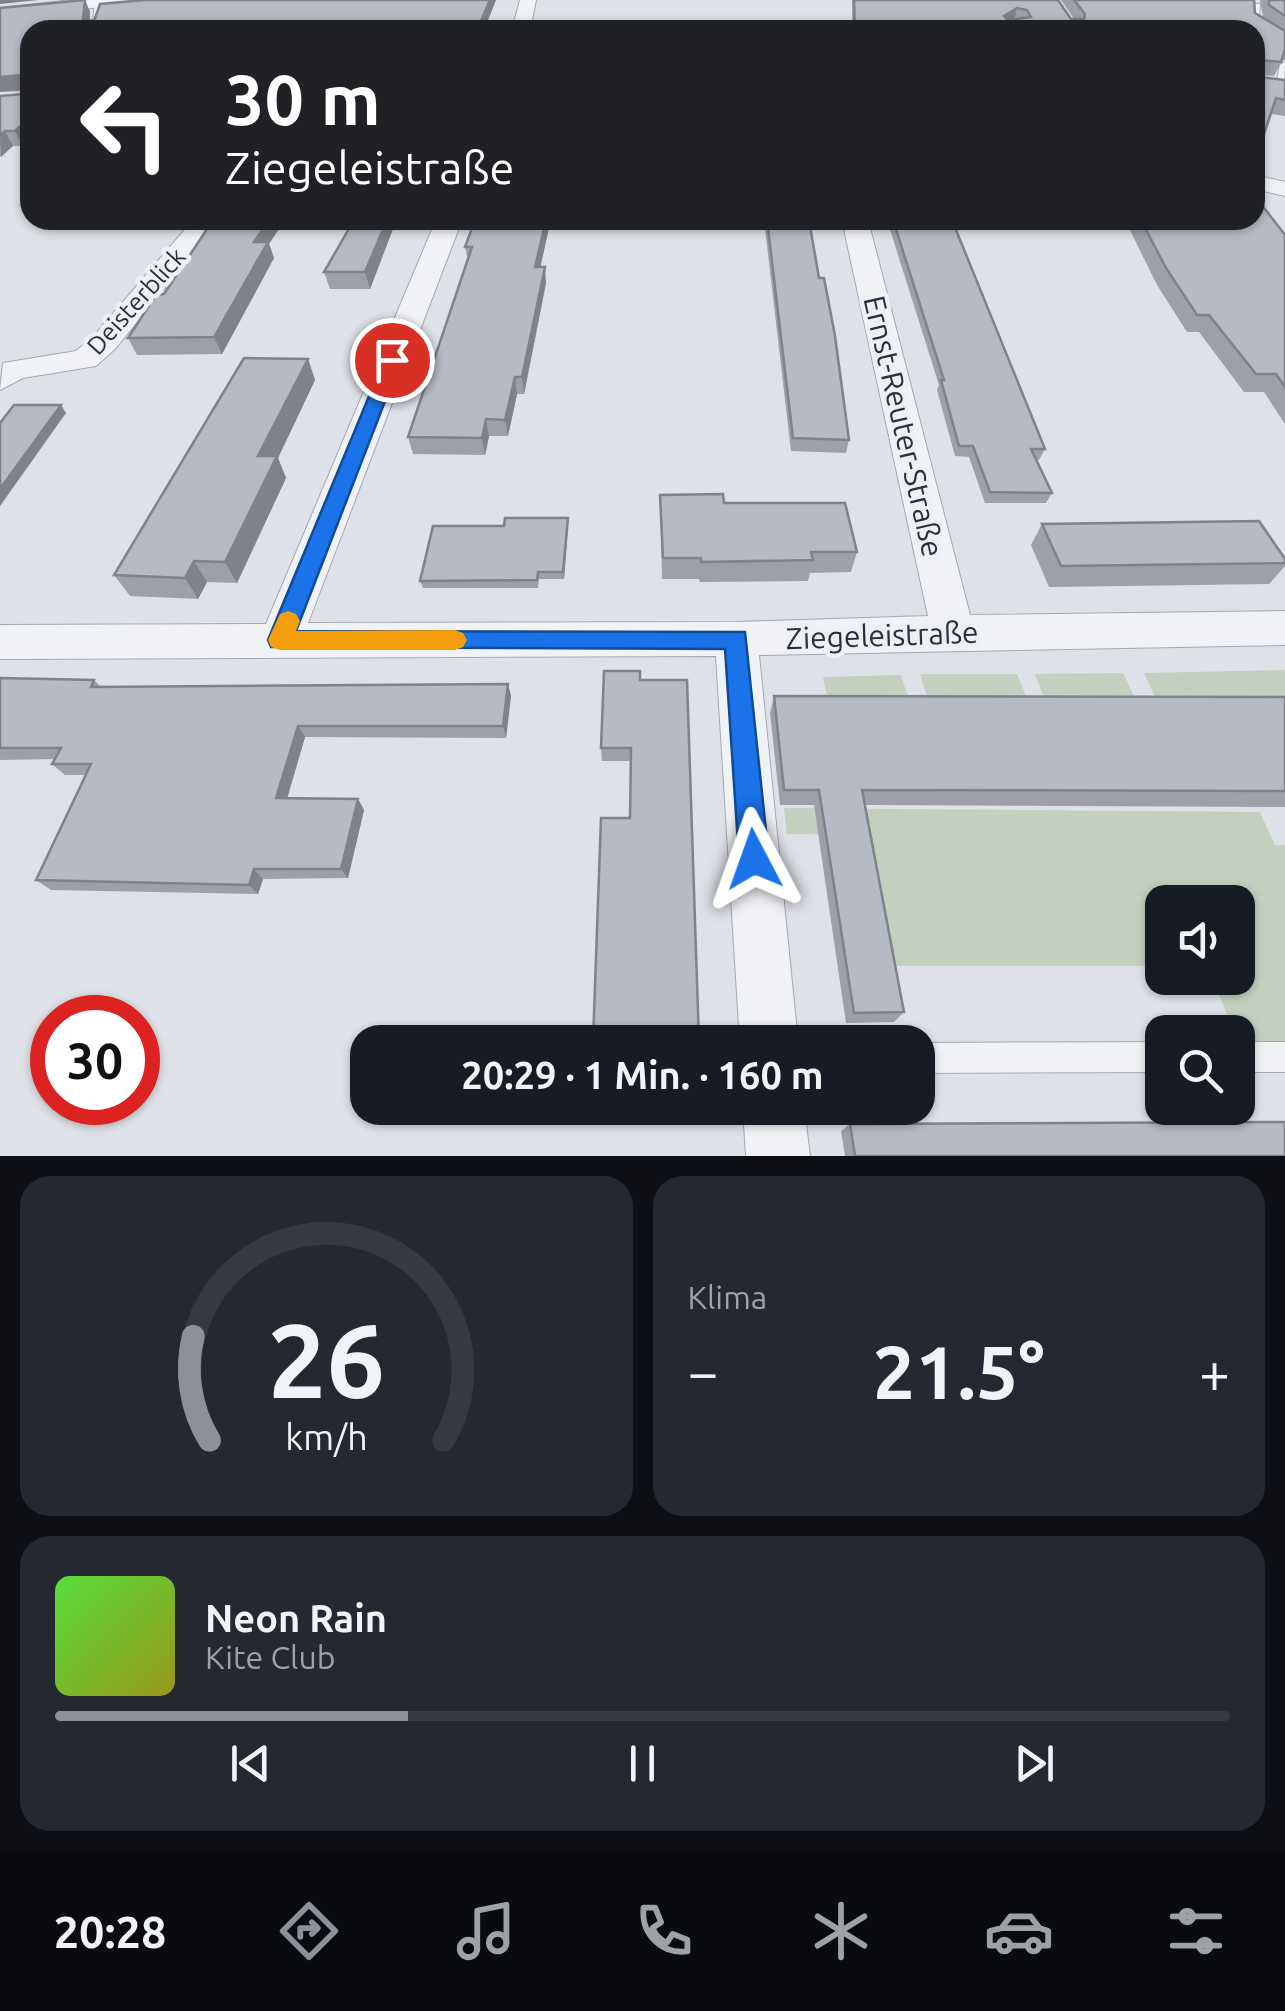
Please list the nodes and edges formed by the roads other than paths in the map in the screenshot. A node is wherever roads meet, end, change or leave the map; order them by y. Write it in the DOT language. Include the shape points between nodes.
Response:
graph roads {
  1 [pos="528,0"];
  2 [pos="546,0"];
  3 [pos="100,2"];
  4 [pos="1217,2"];
  5 [pos="124,4"];
  6 [pos="0,13"];
  7 [pos="97,20"];
  8 [pos="1254,20"];
  9 [pos="1285,65"];
  10 [pos="1282,88"];
  11 [pos="198,230"];
  12 [pos="445,230"];
  13 [pos="856,230"];
  14 [pos="0,380"];
  15 [pos="1285,628"];
  16 [pos="952,632"];
  17 [pos="736,639"];
  18 [pos="280,640"];
  19 [pos="0,642"];
  20 [pos="768,1025"];
  21 [pos="1145,1057"];
  22 [pos="1255,1057"];
  23 [pos="1285,1057"];
  24 [pos="935,1058"];
  25 [pos="775,1125"];
  26 [pos="778,1156"];
  1 -- 2 [label="street"];
  3 -- 5 [label="street"];
  3 -- 6 [label="street"];
  3 -- 7 [label="lane"];
  4 -- 8 [label="lane" via="1257,6"];
  9 -- 10 [label="lane"];
  11 -- 14 [label="street, Deisterblick" via="85,360 14,370"];
  12 -- 18 [label="street"];
  13 -- 16 [label="street, Ernst-Reuter-Straße"];
  15 -- 16 [label="street, Ziegeleistraße"];
  16 -- 17 [label="street, Ziegeleistraße"];
  17 -- 18 [label="street, Ziegeleistraße"];
  17 -- 20 [label="street"];
  18 -- 19 [label="street, Ziegeleistraße"];
  21 -- 24 [label="lane"];
  22 -- 23 [label="lane"];
  25 -- 26 [label="street"];
}
